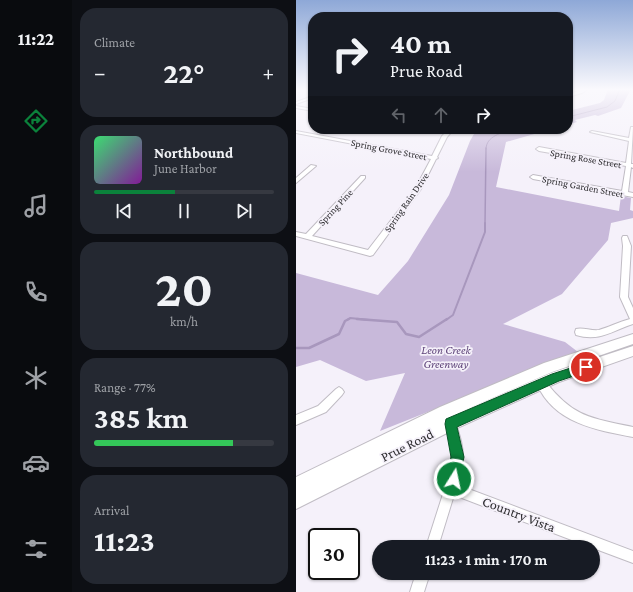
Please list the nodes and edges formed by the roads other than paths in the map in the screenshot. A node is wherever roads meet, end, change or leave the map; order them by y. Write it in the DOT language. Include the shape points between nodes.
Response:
graph roads {
  1 [pos="633,128"];
  2 [pos="296,132"];
  3 [pos="592,132"];
  4 [pos="447,134"];
  5 [pos="632,140"];
  6 [pos="539,149"];
  7 [pos="435,158"];
  8 [pos="631,165"];
  9 [pos="313,166"];
  10 [pos="363,177"];
  11 [pos="533,177"];
  12 [pos="296,181"];
  13 [pos="625,194"];
  14 [pos="633,195"];
  15 [pos="296,234"];
  16 [pos="307,237"];
  17 [pos="624,238"];
  18 [pos="633,317"];
  19 [pos="633,321"];
  20 [pos="579,332"];
  21 [pos="633,338"];
  22 [pos="633,351"];
  23 [pos="542,384"];
  24 [pos="339,392"];
  25 [pos="448,418"];
  26 [pos="296,420"];
  27 [pos="633,432"];
  28 [pos="296,485"];
  29 [pos="451,488"];
  30 [pos="296,501"];
  31 [pos="434,540"];
  32 [pos="633,557"];
  33 [pos="421,580"];
  34 [pos="417,592"];
  1 -- 5 [label="street"];
  2 -- 7 [label="street, Spring Grove Street"];
  3 -- 5 [label="street"];
  4 -- 7 [label="street, Spring Rain Drive"];
  5 -- 8 [label="street"];
  6 -- 8 [label="street, Spring Rose Street"];
  7 -- 16 [label="street, Spring Rain Drive" via="418,189 370,253"];
  8 -- 13 [label="street"];
  9 -- 12 [label="street"];
  10 -- 16 [label="street, Spring Pine"];
  11 -- 13 [label="street, Spring Garden Street"];
  13 -- 14 [label="street, Spring Garden Street"];
  15 -- 16 [label="street"];
  17 -- 18 [label="street" via="627,246 624,297"];
  19 -- 20 [label="street" via="597,335"];
  21 -- 25 [label="main road, Prue Road" via="550,367"];
  22 -- 23 [label="main road, Prue Road"];
  23 -- 25 [label="main road, Prue Road"];
  23 -- 27 [label="street" via="552,400 584,422"];
  24 -- 26 [label="street" via="322,409"];
  25 -- 28 [label="main road, Prue Road"];
  25 -- 29 [label="street" via="458,457"];
  25 -- 30 [label="main road, Prue Road"];
  29 -- 31 [label="street"];
  29 -- 32 [label="street, Country Vista"];
  33 -- 34 [label="street"];
}
